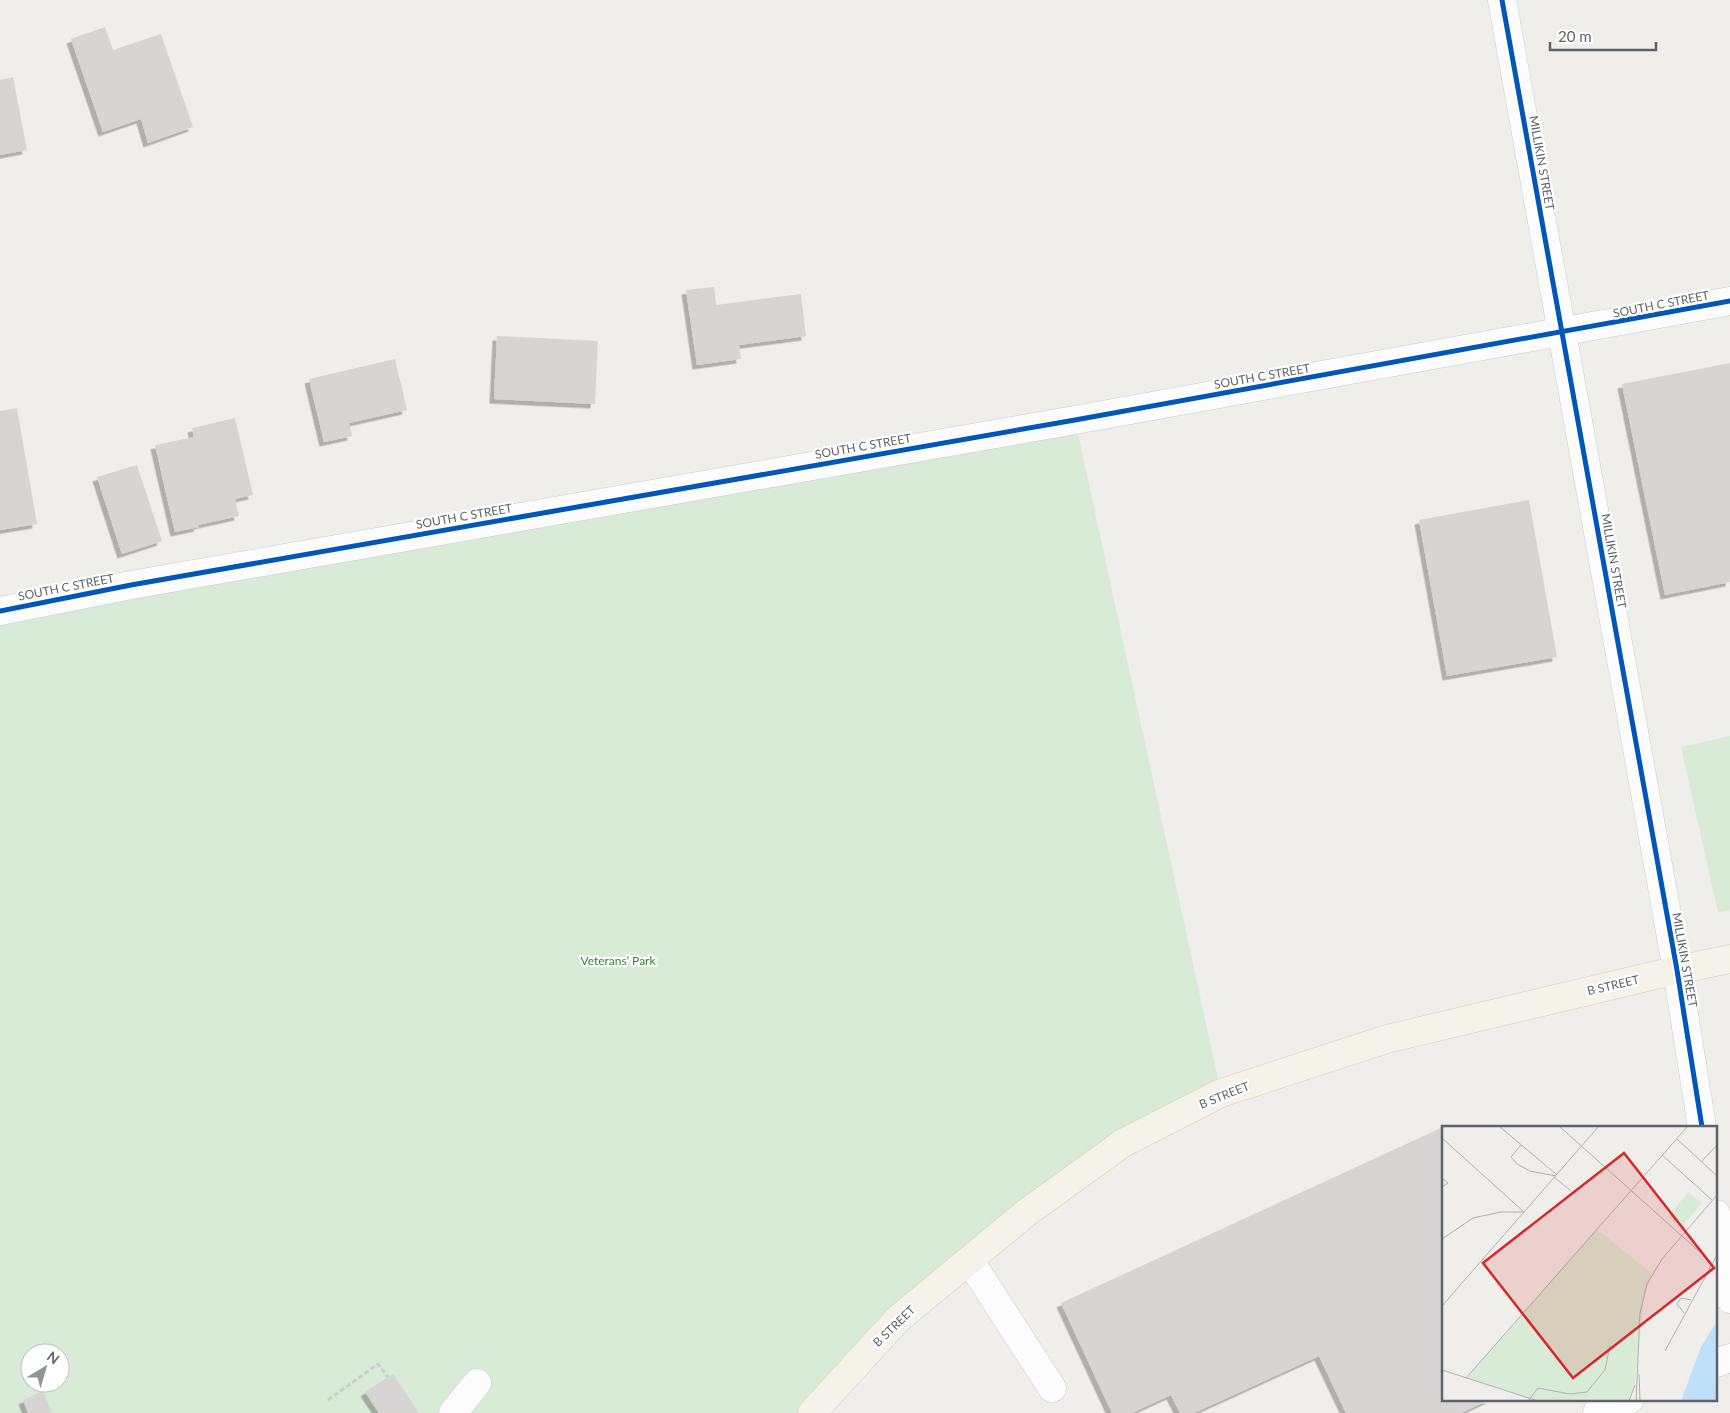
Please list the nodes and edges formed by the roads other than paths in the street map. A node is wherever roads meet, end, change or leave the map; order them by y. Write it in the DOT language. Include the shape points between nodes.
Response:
graph roads {
  1 [pos="1502,0"];
  2 [pos="1730,301"];
  3 [pos="1562,332"];
  4 [pos="0,610"];
  5 [pos="1730,959"];
  6 [pos="1677,970"];
  7 [pos="1702,1126"];
  8 [pos="1718,1226"];
  9 [pos="970,1261"];
  10 [pos="1730,1299"];
  11 [pos="1730,1358"];
  12 [pos="1718,1362"];
  13 [pos="477,1383"];
  14 [pos="1052,1388"];
  15 [pos="1628,1400"];
  16 [pos="453,1413"];
  17 [pos="812,1413"];
  18 [pos="1597,1413"];
  1 -- 3 [label="street, MILLIKIN STREET"];
  2 -- 3 [label="street, SOUTH C STREET"];
  3 -- 4 [label="street, SOUTH C STREET"];
  3 -- 6 [label="street, MILLIKIN STREET"];
  5 -- 6 [label="main road, B STREET"];
  6 -- 7 [label="street, MILLIKIN STREET"];
  6 -- 9 [label="main road, B STREET" via="1386,1039 1222,1093 1123,1143 1026,1213"];
  8 -- 10 [label="street"];
  9 -- 14 [label="street"];
  9 -- 17 [label="main road, B STREET" via="898,1319"];
  11 -- 12 [label="street"];
  13 -- 16 [label="street"];
  15 -- 18 [label="street"];
}
